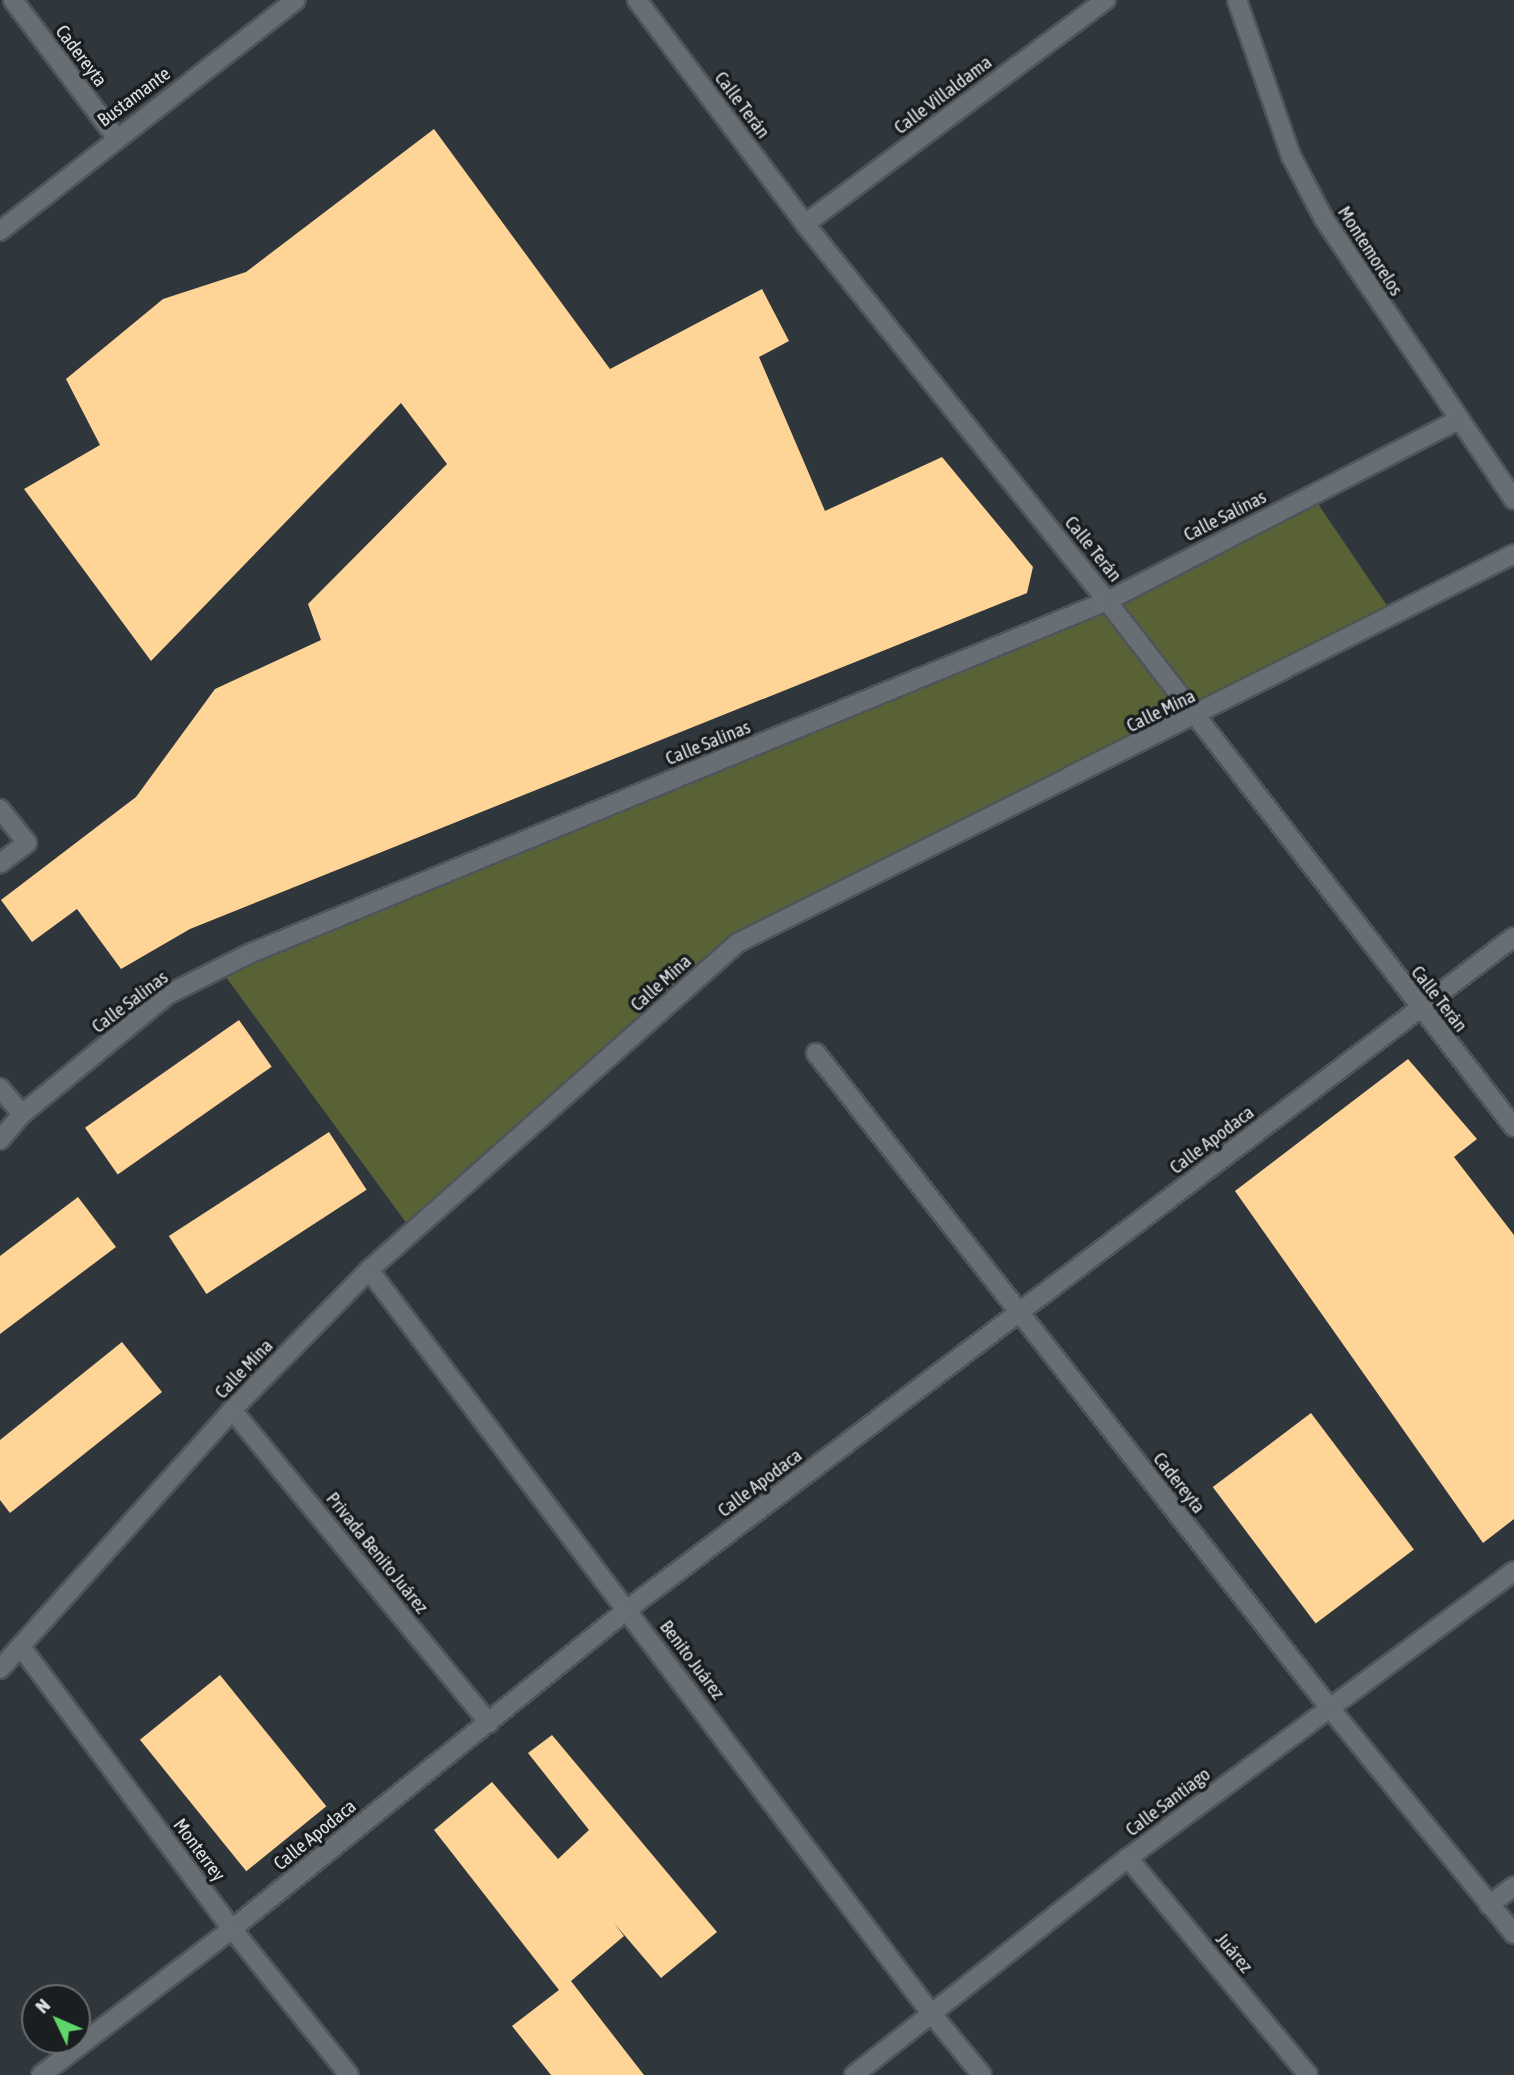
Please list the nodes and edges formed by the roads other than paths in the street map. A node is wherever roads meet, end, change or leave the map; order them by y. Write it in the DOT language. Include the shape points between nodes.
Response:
graph roads {
  1 [pos="13,0"];
  2 [pos="296,0"];
  3 [pos="637,0"];
  4 [pos="1107,0"];
  5 [pos="1237,0"];
  6 [pos="116,137"];
  7 [pos="805,224"];
  8 [pos="0,231"];
  9 [pos="1457,420"];
  10 [pos="1514,500"];
  11 [pos="1514,554"];
  12 [pos="1107,601"];
  13 [pos="1197,717"];
  14 [pos="0,809"];
  15 [pos="0,863"];
  16 [pos="1514,937"];
  17 [pos="1419,1009"];
  18 [pos="816,1053"];
  19 [pos="0,1088"];
  20 [pos="22,1114"];
  21 [pos="1514,1127"];
  22 [pos="0,1140"];
  23 [pos="369,1270"];
  24 [pos="1019,1313"];
  25 [pos="232,1410"];
  26 [pos="1514,1571"];
  27 [pos="628,1609"];
  28 [pos="21,1647"];
  29 [pos="0,1669"];
  30 [pos="1329,1707"];
  31 [pos="489,1723"];
  32 [pos="1128,1858"];
  33 [pos="1514,1886"];
  34 [pos="1489,1905"];
  35 [pos="232,1928"];
  36 [pos="1514,1934"];
  37 [pos="931,2013"];
  38 [pos="41,2075"];
  39 [pos="349,2075"];
  40 [pos="854,2075"];
  41 [pos="982,2075"];
  42 [pos="1308,2075"];
  1 -- 6 [label="street, Cadereyta"];
  2 -- 6 [label="street, Bustamante"];
  3 -- 7 [label="street, Calle Terán"];
  4 -- 7 [label="street, Calle Villaldama"];
  5 -- 9 [label="street, Montemorelos" via="1291,156 1324,219"];
  6 -- 8 [label="street, Bustamante"];
  7 -- 12 [label="street, Calle Terán"];
  9 -- 10 [label="street, Montemorelos"];
  9 -- 12 [label="street, Calle Salinas"];
  11 -- 13 [label="street, Calle Mina"];
  12 -- 13 [label="street, Calle Terán"];
  12 -- 20 [label="street, Calle Salinas" via="251,953 167,995"];
  13 -- 17 [label="street, Calle Terán"];
  13 -- 23 [label="street, Calle Mina" via="737,943"];
  14 -- 15 [label="street" via="27,844"];
  16 -- 17 [label="street, Calle Apodaca"];
  17 -- 21 [label="street, Calle Terán"];
  17 -- 24 [label="street, Calle Apodaca"];
  18 -- 24 [label="street, Cadereyta"];
  19 -- 20 [label="street"];
  20 -- 22 [label="street, Calle Salinas"];
  23 -- 25 [label="street, Calle Mina"];
  23 -- 27 [label="street, Benito Juárez"];
  24 -- 27 [label="street, Calle Apodaca"];
  24 -- 30 [label="street, Cadereyta"];
  25 -- 28 [label="street, Calle Mina"];
  25 -- 31 [label="street, Privada Benito Juárez"];
  26 -- 30 [label="street, Calle Santiago"];
  27 -- 31 [label="street, Calle Apodaca"];
  27 -- 37 [label="street, Benito Juárez"];
  28 -- 29 [label="street, Calle Mina"];
  28 -- 35 [label="street, Monterrey"];
  30 -- 32 [label="street, Calle Santiago"];
  30 -- 34 [label="street, Cadereyta"];
  31 -- 35 [label="street, Calle Apodaca"];
  32 -- 37 [label="street, Calle Santiago"];
  32 -- 42 [label="street, Juárez"];
  33 -- 34 [label="street"];
  34 -- 36 [label="street, Cadereyta"];
  35 -- 38 [label="street, Calle Apodaca"];
  35 -- 39 [label="street, Monterrey"];
  37 -- 40 [label="street, Calle Santiago"];
  37 -- 41 [label="street, Benito Juárez"];
}
